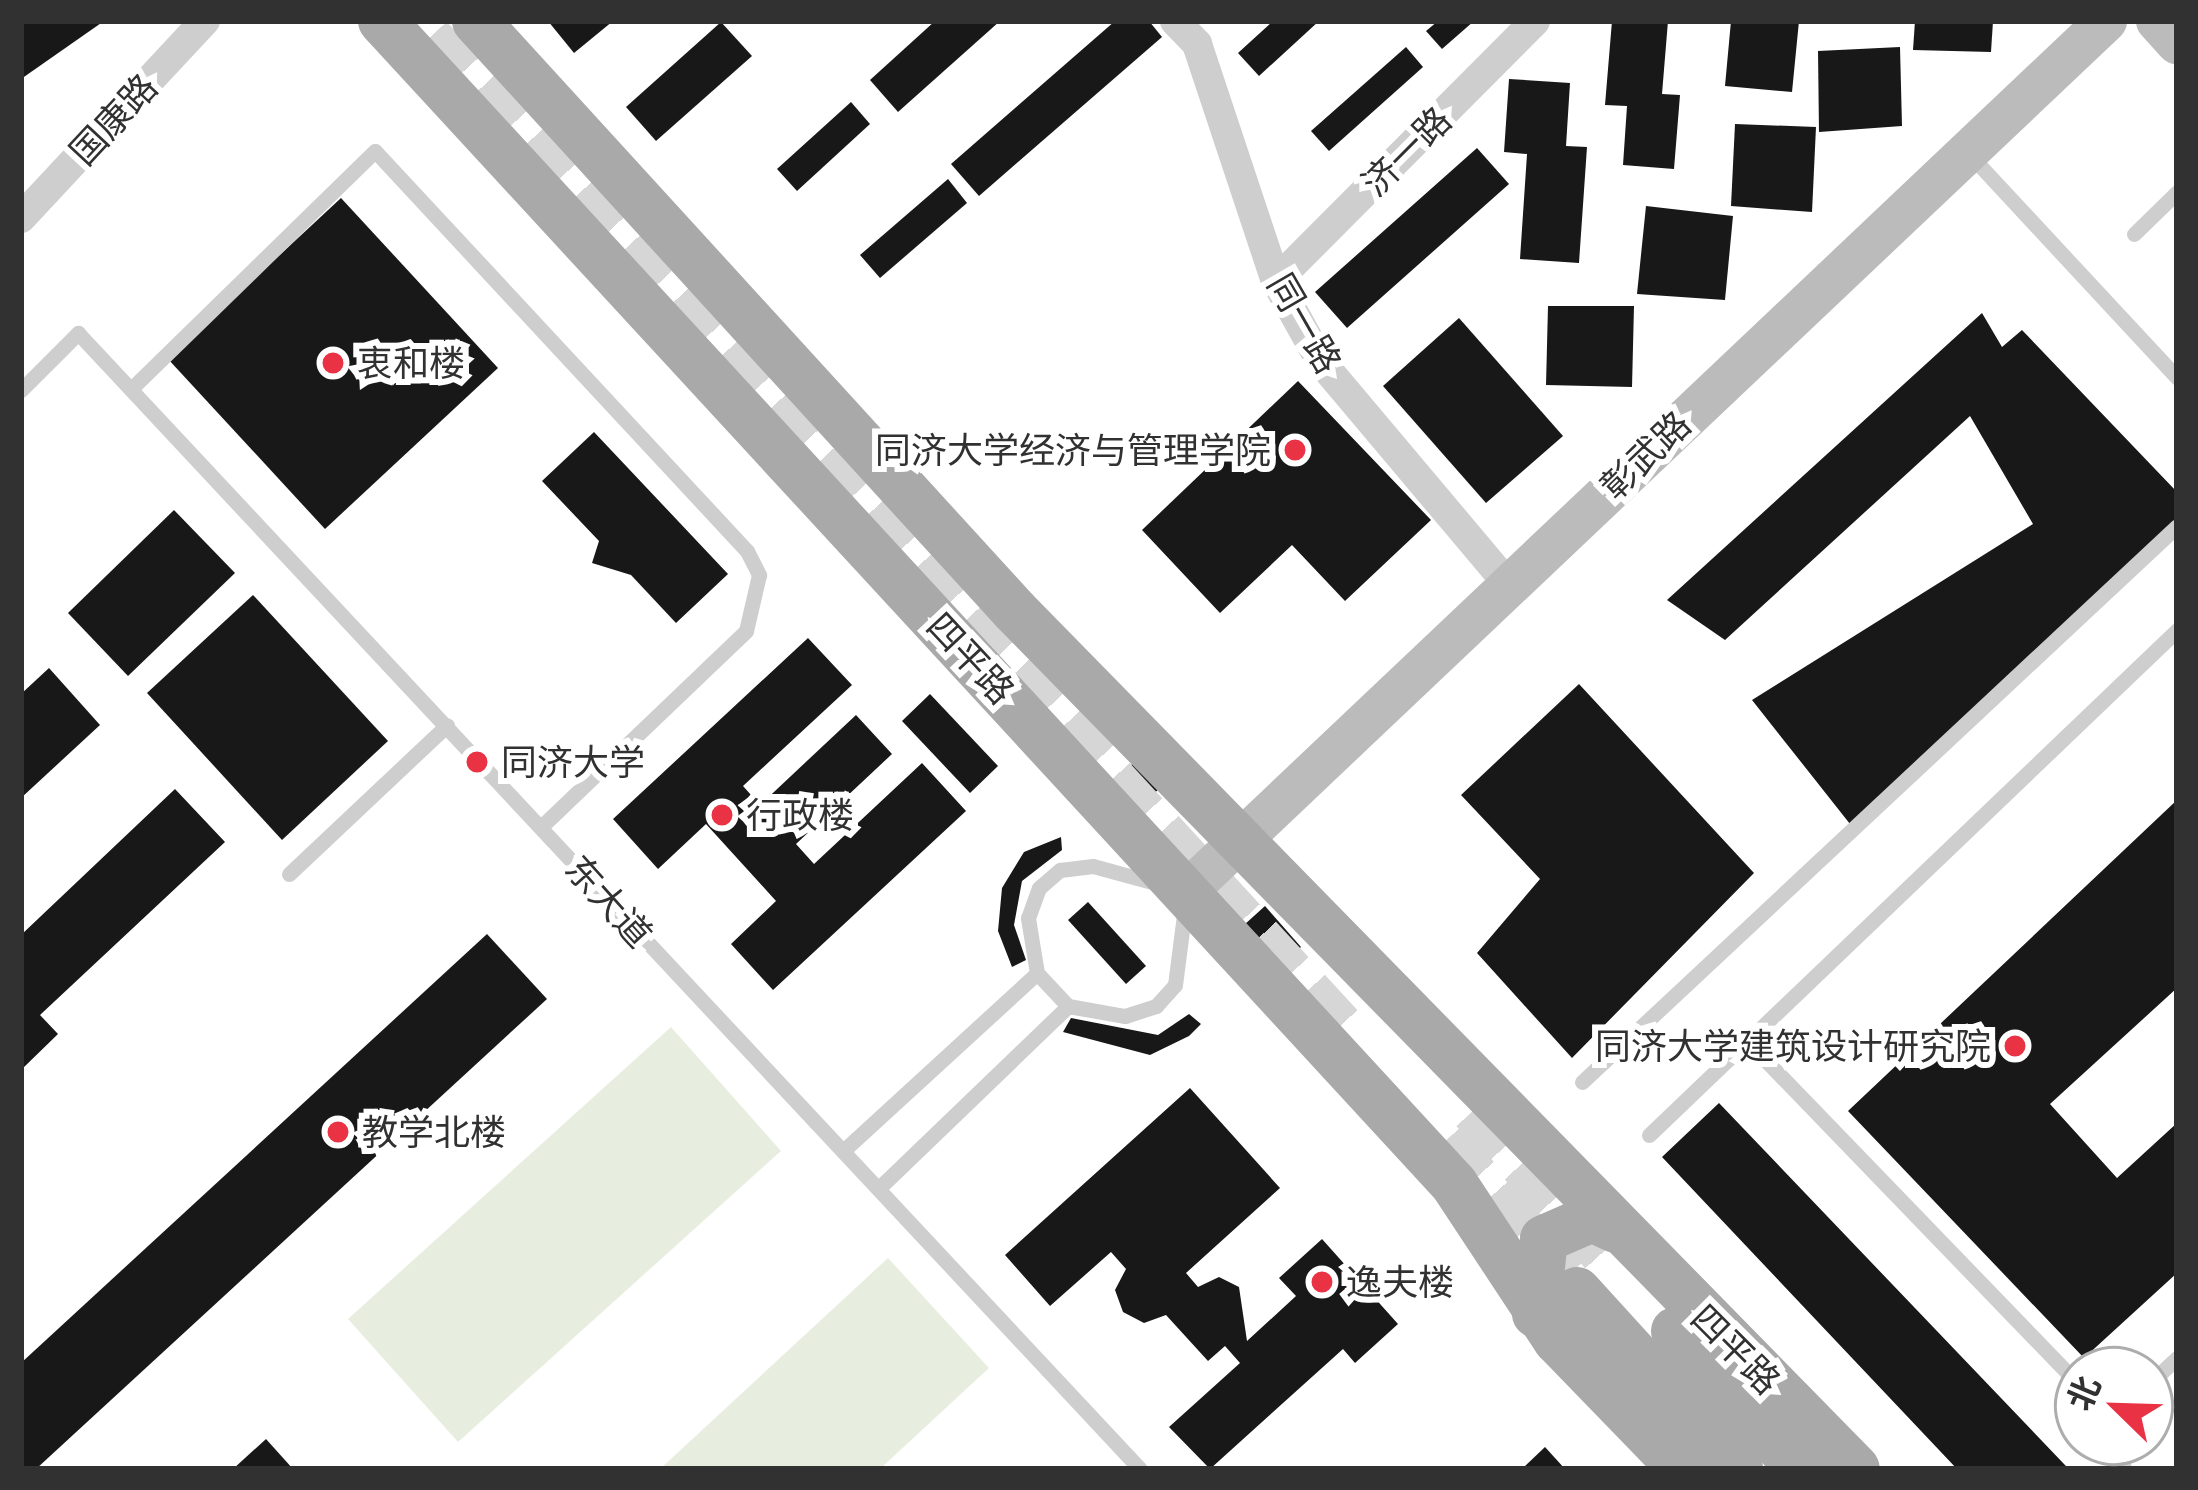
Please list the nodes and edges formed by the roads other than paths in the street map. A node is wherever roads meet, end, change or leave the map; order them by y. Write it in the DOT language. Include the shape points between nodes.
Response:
graph roads {
  1 [pos="206,21"];
  2 [pos="382,21"];
  3 [pos="476,21"];
  4 [pos="1175,21"];
  5 [pos="1535,21"];
  6 [pos="2106,21"];
  7 [pos="2157,21"];
  8 [pos="2177,43"];
  9 [pos="1969,154"];
  10 [pos="2177,192"];
  11 [pos="21,218"];
  12 [pos="2134,234"];
  13 [pos="1276,281"];
  14 [pos="2177,378"];
  15 [pos="133,387"];
  16 [pos="21,390"];
  17 [pos="2177,526"];
  18 [pos="1509,585"];
  19 [pos="2177,630"];
  20 [pos="447,725"];
  21 [pos="541,827"];
  22 [pos="1244,841"];
  23 [pos="289,874"];
  24 [pos="1186,892"];
  25 [pos="1037,973"];
  26 [pos="1068,1006"];
  27 [pos="1748,1043"];
  28 [pos="1582,1082"];
  29 [pos="1649,1135"];
  30 [pos="843,1151"];
  31 [pos="879,1188"];
  32 [pos="1585,1274"];
  33 [pos="2054,1359"];
  34 [pos="1140,1469"];
  35 [pos="1682,1469"];
  36 [pos="1739,1469"];
  37 [pos="1801,1469"];
  38 [pos="1856,1469"];
  1 -- 11 [label="street, 国康路"];
  2 -- 24 [label="main road, 四平路"];
  3 -- 22 [label="main road, 四平路" via="890,478"];
  4 -- 13 [label="street, 同一路" via="1197,44"];
  5 -- 13 [label="street, 济一路"];
  6 -- 9 [label="street, 彰武路"];
  7 -- 8 [label="street"];
  9 -- 14 [label="lane"];
  9 -- 18 [label="street, 彰武路"];
  10 -- 12 [label="lane"];
  13 -- 18 [label="street, 同一路" via="1322,362"];
  15 -- 16 [label="lane, 东大道" via="79,333"];
  15 -- 20 [label="lane, 东大道"];
  15 -- 21 [label="lane" via="374,151 747,551 758,575 746,631"];
  17 -- 28 [label="lane"];
  18 -- 22 [label="street, 彰武路"];
  19 -- 27 [label="lane"];
  20 -- 21 [label="lane, 东大道"];
  20 -- 23 [label="lane"];
  21 -- 30 [label="lane, 东大道"];
  22 -- 24 [label="street, 彰武路"];
  22 -- 32 [label="main road, 四平路"];
  24 -- 25 [label="lane" via="1093,866 1060,870 1028,918"];
  24 -- 26 [label="lane" via="1182,958 1156,1006 1125,1016"];
  24 -- 32 [label="main road, 四平路" via="1454,1184"];
  25 -- 26 [label="lane"];
  25 -- 30 [label="lane"];
  26 -- 31 [label="lane"];
  27 -- 29 [label="lane"];
  27 -- 33 [label="lane"];
  30 -- 31 [label="lane, 东大道"];
  31 -- 34 [label="lane, 东大道"];
  32 -- 35 [label="main road, 四平路"];
  32 -- 36 [label="main road"];
  32 -- 37 [label="main road"];
  32 -- 38 [label="main road, 四平路"];
}
